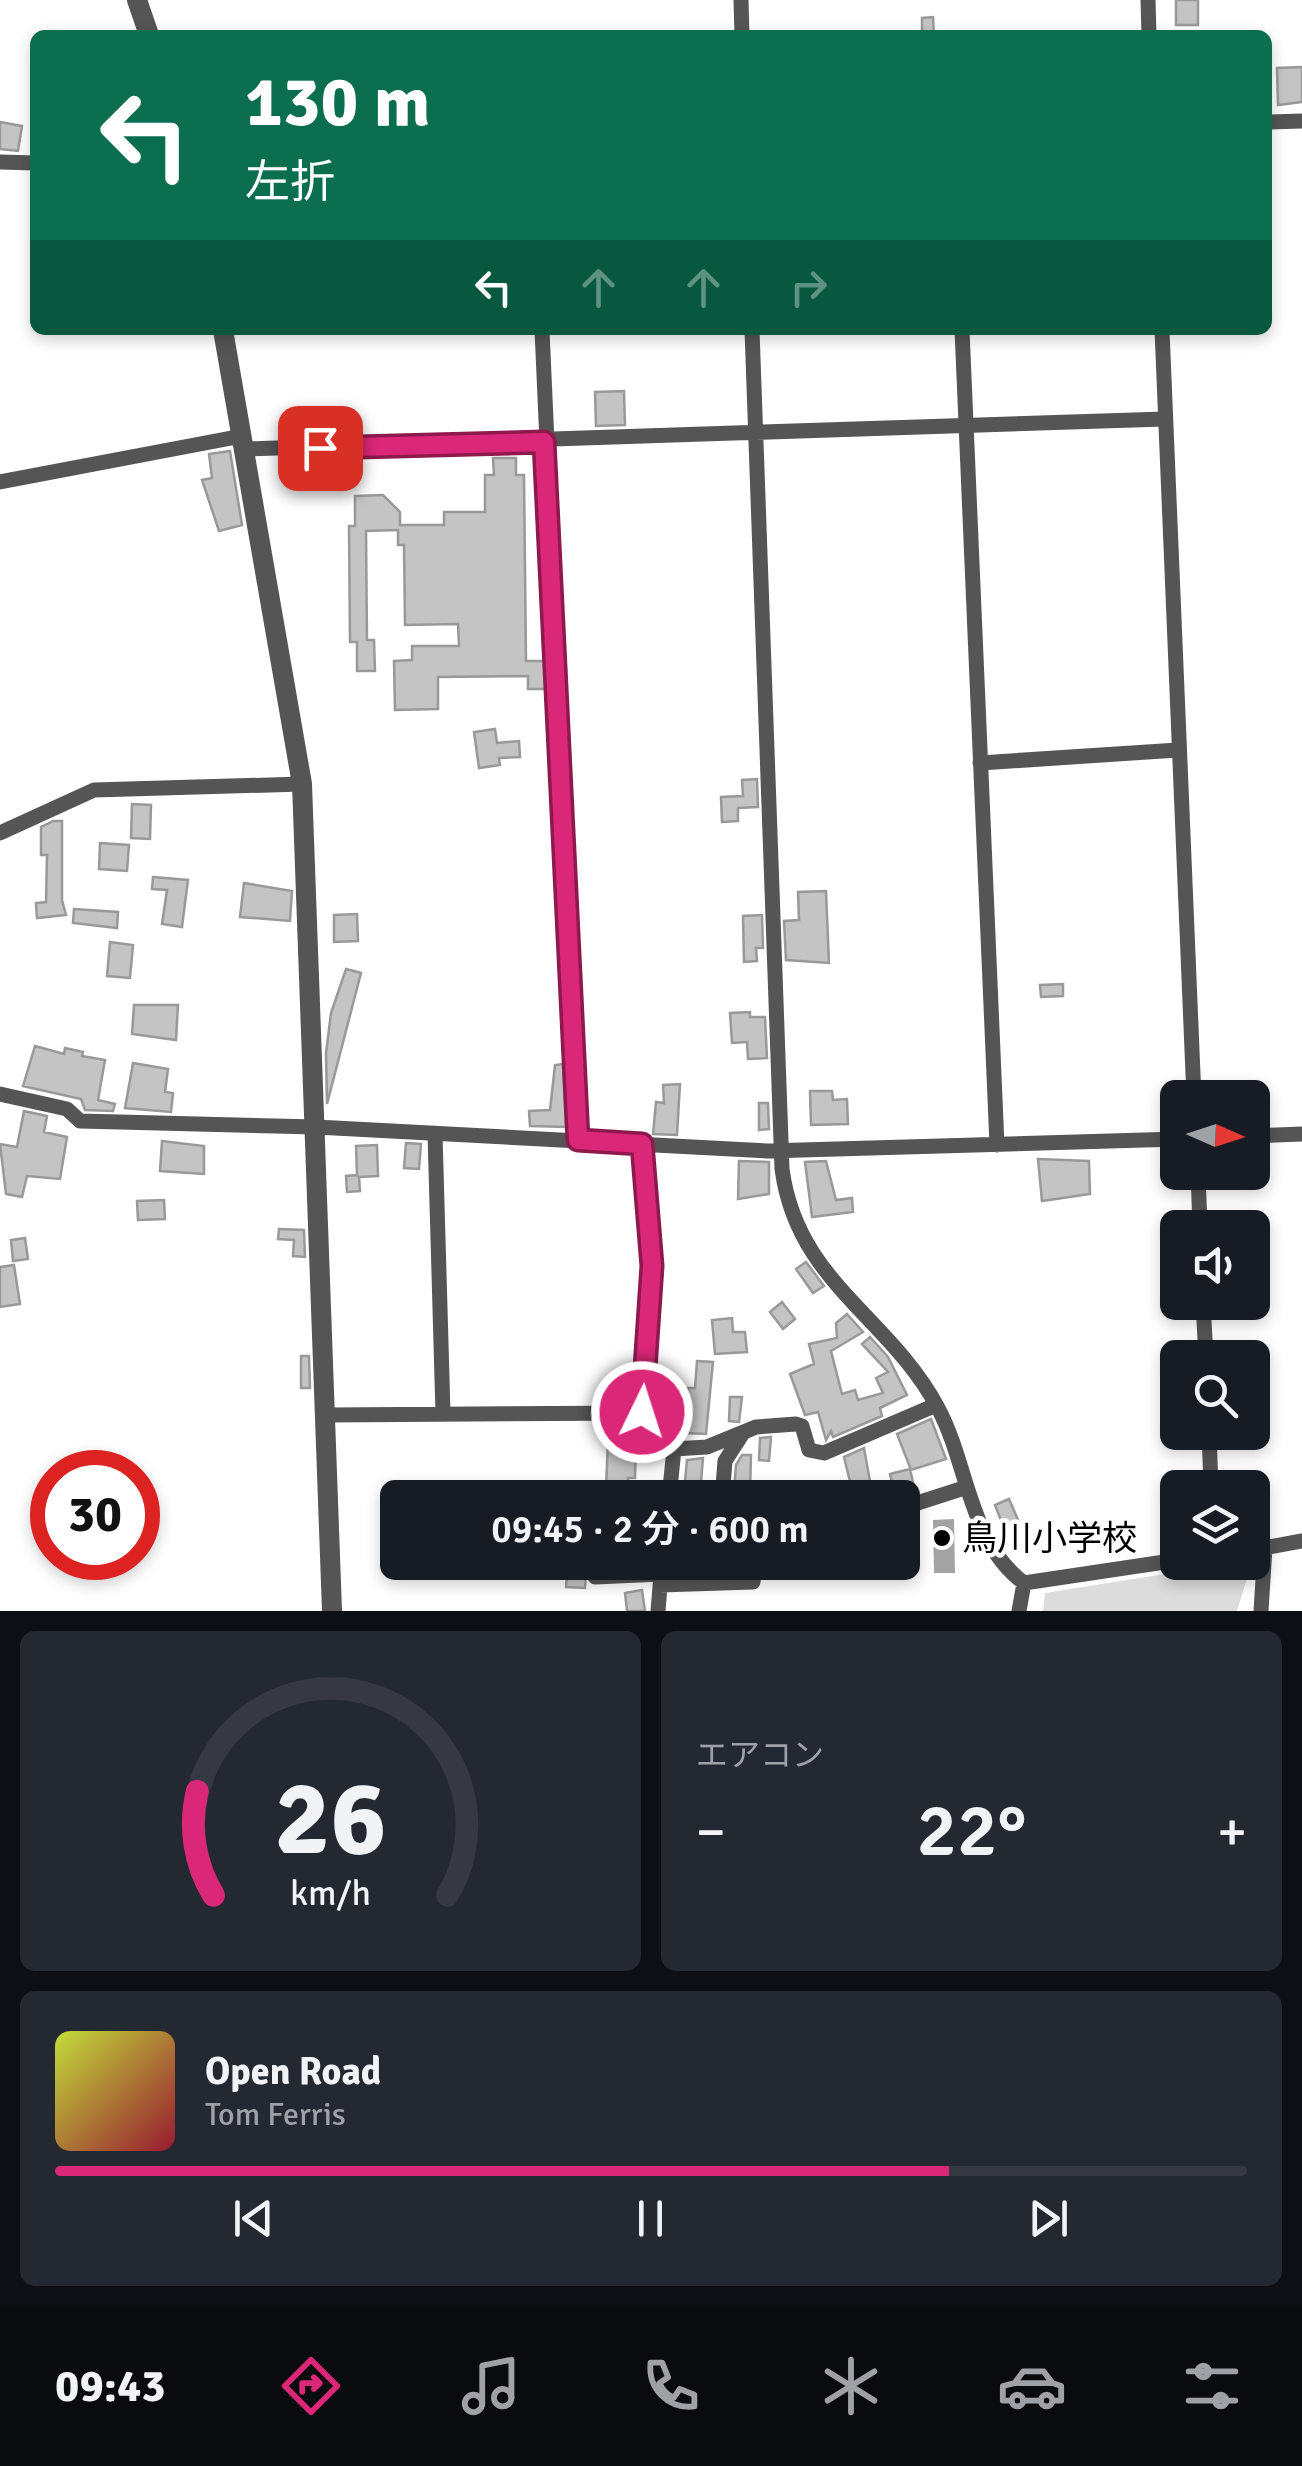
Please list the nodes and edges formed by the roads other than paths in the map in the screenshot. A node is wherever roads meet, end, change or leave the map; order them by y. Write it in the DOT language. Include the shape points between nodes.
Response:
graph roads {
  1 [pos="137,0"];
  2 [pos="741,0"];
  3 [pos="1148,0"];
  4 [pos="147,30"];
  5 [pos="742,30"];
  6 [pos="1150,30"];
  7 [pos="1302,121"];
  8 [pos="1272,122"];
  9 [pos="0,162"];
  10 [pos="30,163"];
  11 [pos="224,335"];
  12 [pos="542,335"];
  13 [pos="752,335"];
  14 [pos="962,335"];
  15 [pos="1162,335"];
  16 [pos="1166,419"];
  17 [pos="966,426"];
  18 [pos="757,434"];
  19 [pos="243,442"];
  20 [pos="544,442"];
  21 [pos="0,482"];
  22 [pos="1178,750"];
  23 [pos="980,763"];
  24 [pos="302,784"];
  25 [pos="0,834"];
  26 [pos="1193,1080"];
  27 [pos="0,1094"];
  28 [pos="316,1127"];
  29 [pos="434,1134"];
  30 [pos="1302,1134"];
  31 [pos="1270,1135"];
  32 [pos="1160,1139"];
  33 [pos="578,1140"];
  34 [pos="642,1144"];
  35 [pos="996,1144"];
  36 [pos="784,1151"];
  37 [pos="936,1405"];
  38 [pos="642,1412"];
  39 [pos="443,1413"];
  40 [pos="327,1415"];
  41 [pos="743,1433"];
  42 [pos="674,1449"];
  43 [pos="671,1480"];
  44 [pos="723,1480"];
  45 [pos="967,1486"];
  46 [pos="920,1502"];
  47 [pos="1302,1541"];
  48 [pos="1270,1547"];
  49 [pos="1160,1563"];
  50 [pos="661,1580"];
  51 [pos="730,1580"];
  52 [pos="753,1580"];
  53 [pos="1260,1580"];
  54 [pos="1024,1584"];
  55 [pos="332,1611"];
  56 [pos="658,1611"];
  57 [pos="1018,1611"];
  58 [pos="1261,1611"];
  1 -- 4 [label="street"];
  2 -- 5 [label="street"];
  3 -- 6 [label="street"];
  7 -- 8 [label="street"];
  9 -- 10 [label="street"];
  11 -- 19 [label="street"];
  12 -- 20 [label="street"];
  13 -- 18 [label="street"];
  14 -- 17 [label="street"];
  15 -- 16 [label="street"];
  16 -- 17 [label="street"];
  16 -- 22 [label="street"];
  17 -- 18 [label="street"];
  17 -- 23 [label="street"];
  18 -- 20 [label="street"];
  18 -- 36 [label="street"];
  19 -- 20 [label="street"];
  19 -- 21 [label="street"];
  19 -- 24 [label="street"];
  20 -- 33 [label="street"];
  22 -- 23 [label="street"];
  22 -- 26 [label="street"];
  23 -- 35 [label="street"];
  24 -- 25 [label="street" via="94,790"];
  24 -- 28 [label="street"];
  27 -- 28 [label="street" via="68,1109 80,1121"];
  28 -- 29 [label="street"];
  28 -- 40 [label="street"];
  29 -- 33 [label="street"];
  29 -- 39 [label="street"];
  30 -- 31 [label="street"];
  32 -- 35 [label="street"];
  33 -- 34 [label="street"];
  34 -- 36 [label="street"];
  34 -- 38 [label="street" via="652,1266"];
  35 -- 36 [label="street"];
  36 -- 37 [label="street" via="784,1186 800,1238 916,1372"];
  37 -- 41 [label="street" via="824,1452 809,1450 796,1424"];
  37 -- 45 [label="street"];
  38 -- 39 [label="street"];
  38 -- 42 [label="street" via="675,1417"];
  39 -- 40 [label="street"];
  40 -- 55 [label="street"];
  41 -- 42 [label="street" via="707,1447"];
  41 -- 44 [label="street" via="725,1461"];
  42 -- 43 [label="street"];
  45 -- 46 [label="street"];
  45 -- 54 [label="street" via="993,1553"];
  47 -- 48 [label="street"];
  49 -- 54 [label="street"];
  50 -- 56 [label="street"];
  51 -- 52 [label="street"];
  53 -- 58 [label="street"];
  54 -- 57 [label="street"];
}
